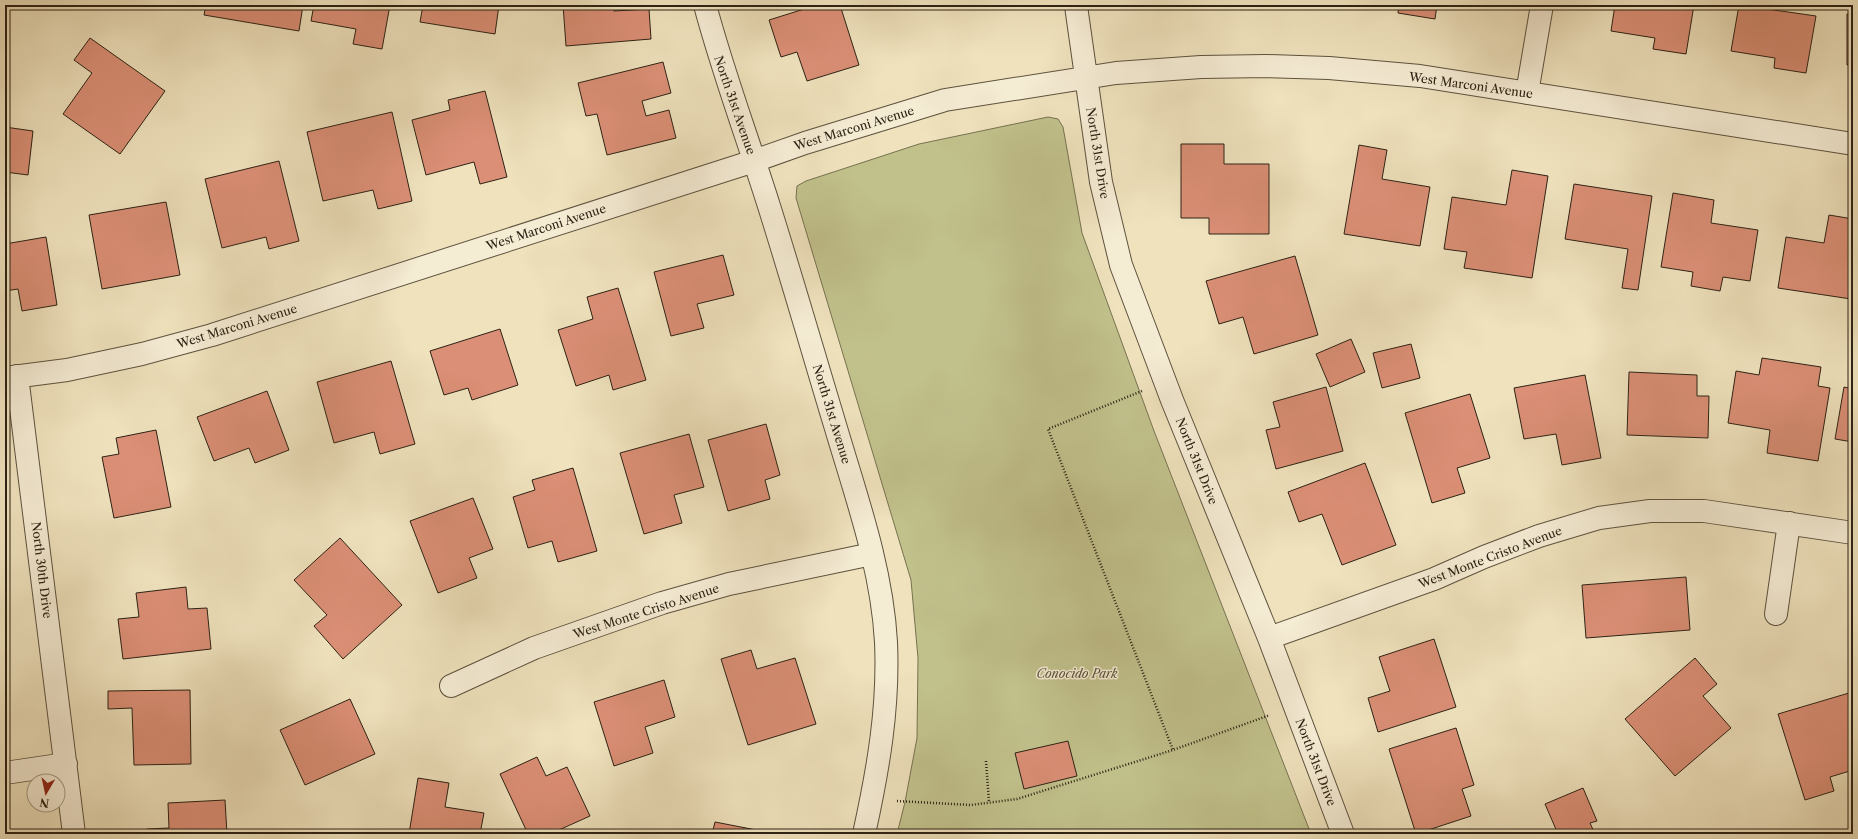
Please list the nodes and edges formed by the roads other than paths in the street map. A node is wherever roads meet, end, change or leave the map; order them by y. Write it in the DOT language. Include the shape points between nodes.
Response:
graph roads {
  1 [pos="705,5"];
  2 [pos="1542,5"];
  3 [pos="1076,6"];
  4 [pos="1087,77"];
  5 [pos="1527,93"];
  6 [pos="1853,144"];
  7 [pos="754,161"];
  8 [pos="11,377"];
  9 [pos="1789,523"];
  10 [pos="1853,533"];
  11 [pos="872,554"];
  12 [pos="1776,614"];
  13 [pos="1269,638"];
  14 [pos="451,686"];
  15 [pos="66,764"];
  16 [pos="5,773"];
  17 [pos="74,834"];
  18 [pos="864,834"];
  19 [pos="1343,834"];
  1 -- 7 [label="street, North 31st Avenue"];
  2 -- 5 [label="street"];
  3 -- 4 [label="street"];
  4 -- 5 [label="street, West Marconi Avenue" via="1201,67 1330,68 1420,76"];
  4 -- 7 [label="street, West Marconi Avenue" via="945,100"];
  4 -- 13 [label="street, North 31st Drive" via="1101,182 1121,266"];
  5 -- 6 [label="street, West Marconi Avenue"];
  7 -- 8 [label="street, West Marconi Avenue" via="212,335 135,356 67,370"];
  7 -- 11 [label="street, North 31st Avenue" via="863,517"];
  8 -- 15 [label="street, North 30th Drive"];
  9 -- 10 [label="street, West Monte Cristo Avenue"];
  9 -- 12 [label="street"];
  9 -- 13 [label="street, West Monte Cristo Avenue" via="1704,511 1650,511 1599,518 1538,536 1434,579"];
  11 -- 14 [label="street, West Monte Cristo Avenue" via="729,584 662,603 534,648"];
  11 -- 18 [label="street, North 31st Avenue" via="880,590 886,655 882,743"];
  13 -- 19 [label="street, North 31st Drive"];
  15 -- 16 [label="street"];
  15 -- 17 [label="street, North 30th Drive"];
}
